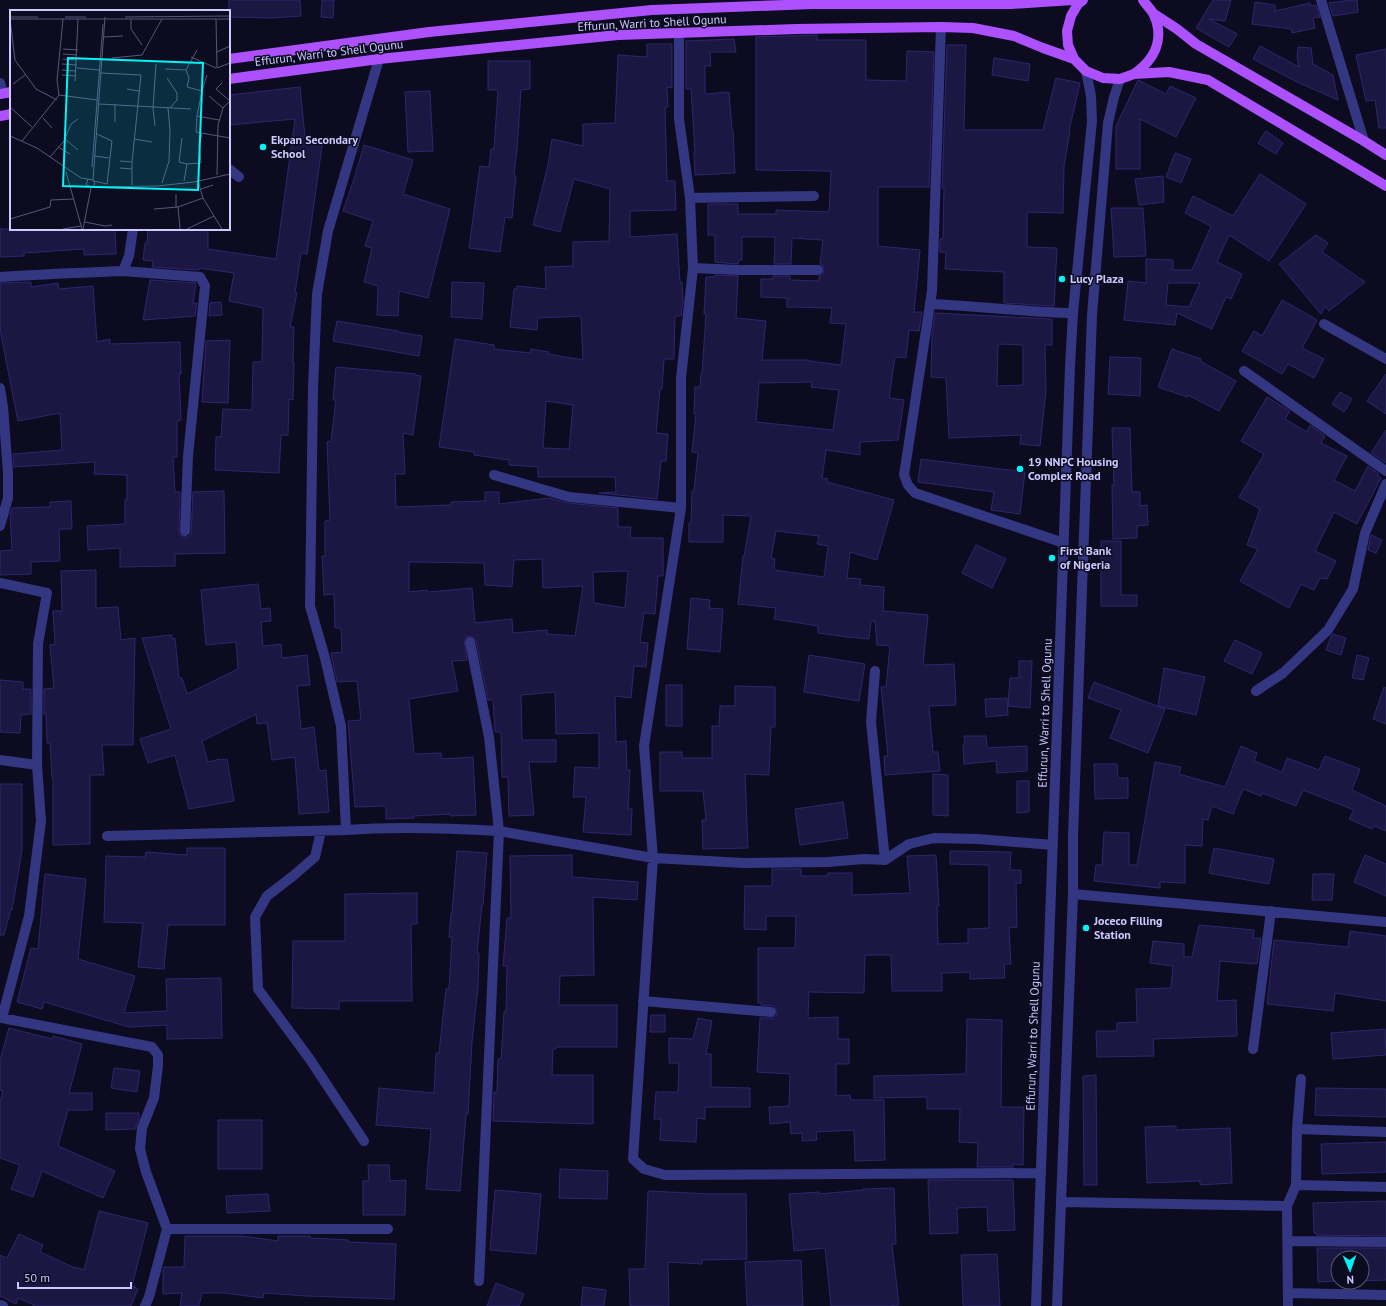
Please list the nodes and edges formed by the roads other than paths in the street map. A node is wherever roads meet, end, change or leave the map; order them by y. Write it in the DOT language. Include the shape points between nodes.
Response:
graph roads {
  1 [pos="1073,0"];
  2 [pos="1083,0"];
  3 [pos="1143,0"];
  4 [pos="1321,0"];
  5 [pos="1154,14"];
  6 [pos="940,28"];
  7 [pos="679,33"];
  8 [pos="230,59"];
  9 [pos="379,59"];
  10 [pos="1074,59"];
  11 [pos="1086,71"];
  12 [pos="1134,74"];
  13 [pos="230,79"];
  14 [pos="1120,79"];
  15 [pos="0,83"];
  16 [pos="5,93"];
  17 [pos="10,114"];
  18 [pos="0,116"];
  19 [pos="1364,141"];
  20 [pos="1386,156"];
  21 [pos="230,169"];
  22 [pos="239,177"];
  23 [pos="1386,186"];
  24 [pos="814,196"];
  25 [pos="690,198"];
  26 [pos="133,230"];
  27 [pos="693,268"];
  28 [pos="818,270"];
  29 [pos="123,271"];
  30 [pos="0,277"];
  31 [pos="930,304"];
  32 [pos="1073,313"];
  33 [pos="1324,324"];
  34 [pos="1386,359"];
  35 [pos="1244,371"];
  36 [pos="0,388"];
  37 [pos="1386,471"];
  38 [pos="494,475"];
  39 [pos="1386,484"];
  40 [pos="681,508"];
  41 [pos="0,526"];
  42 [pos="185,531"];
  43 [pos="1064,543"];
  44 [pos="0,583"];
  45 [pos="470,642"];
  46 [pos="875,671"];
  47 [pos="1256,691"];
  48 [pos="0,760"];
  49 [pos="37,765"];
  50 [pos="346,830"];
  51 [pos="321,831"];
  52 [pos="499,831"];
  53 [pos="107,836"];
  54 [pos="1053,845"];
  55 [pos="653,858"];
  56 [pos="885,860"];
  57 [pos="1073,894"];
  58 [pos="1270,911"];
  59 [pos="1386,922"];
  60 [pos="643,1001"];
  61 [pos="771,1012"];
  62 [pos="1,1022"];
  63 [pos="1253,1049"];
  64 [pos="1301,1079"];
  65 [pos="1297,1129"];
  66 [pos="1386,1132"];
  67 [pos="364,1141"];
  68 [pos="1041,1173"];
  69 [pos="1296,1185"];
  70 [pos="1386,1187"];
  71 [pos="1062,1202"];
  72 [pos="1287,1206"];
  73 [pos="167,1229"];
  74 [pos="388,1229"];
  75 [pos="1288,1240"];
  76 [pos="1386,1242"];
  77 [pos="479,1282"];
  78 [pos="1288,1293"];
  79 [pos="1386,1295"];
  80 [pos="0,1305"];
  81 [pos="3,1306"];
  82 [pos="145,1306"];
  83 [pos="1036,1306"];
  84 [pos="1057,1306"];
  85 [pos="1288,1306"];
  1 -- 8 [label="main road, Effurun, Warri to Shell Ogunu" via="1011,4 812,4 652,10 429,32"];
  2 -- 10 [label="main road" via="1071,16 1067,30 1068,45"];
  3 -- 5 [label="main road"];
  4 -- 19 [label="street"];
  5 -- 12 [label="main road" via="1158,27 1158,41 1154,54 1145,66"];
  5 -- 19 [label="main road" via="1196,44"];
  6 -- 7 [label="main road, Effurun, Warri to Shell Ogunu"];
  6 -- 10 [label="main road, Effurun, Warri to Shell Ogunu" via="973,28 1014,36"];
  6 -- 31 [label="street"];
  7 -- 9 [label="main road, Effurun, Warri to Shell Ogunu" via="618,36"];
  7 -- 25 [label="street" via="679,120"];
  9 -- 13 [label="main road, Effurun, Warri to Shell Ogunu"];
  9 -- 50 [label="street" via="328,231 316,294 310,606 341,726"];
  10 -- 11 [label="main road"];
  11 -- 14 [label="main road" via="1103,78"];
  11 -- 32 [label="street, Effurun, Warri to Shell Ogunu" via="1092,96 1092,121"];
  12 -- 14 [label="main road"];
  12 -- 23 [label="main road" via="1169,72 1208,80"];
  14 -- 57 [label="street" via="1108,123 1092,315"];
  15 -- 16 [label="street"];
  17 -- 18 [label="main road"];
  19 -- 20 [label="main road"];
  21 -- 22 [label="street"];
  24 -- 25 [label="street"];
  25 -- 27 [label="street"];
  26 -- 29 [label="street" via="129,256"];
  27 -- 28 [label="street"];
  27 -- 40 [label="street" via="681,378"];
  29 -- 30 [label="street"];
  29 -- 42 [label="street" via="200,278 205,286 188,456"];
  31 -- 32 [label="street"];
  31 -- 43 [label="street" via="904,475 908,485 915,493"];
  32 -- 43 [label="street, Effurun, Warri to Shell Ogunu"];
  33 -- 34 [label="street"];
  35 -- 37 [label="street"];
  36 -- 41 [label="street" via="8,473 8,498"];
  38 -- 40 [label="street" via="569,496"];
  39 -- 47 [label="street" via="1365,533 1353,589 1328,630 1283,673"];
  40 -- 55 [label="street" via="644,746"];
  43 -- 54 [label="street, Effurun, Warri to Shell Ogunu"];
  44 -- 49 [label="street" via="47,593 38,644"];
  45 -- 52 [label="street" via="489,737"];
  46 -- 56 [label="street" via="872,722"];
  48 -- 49 [label="street"];
  49 -- 62 [label="street" via="41,821 29,916"];
  50 -- 51 [label="street"];
  50 -- 52 [label="street" via="376,828"];
  51 -- 53 [label="street"];
  51 -- 67 [label="street" via="315,857 267,896 254,917 258,989 309,1058"];
  52 -- 55 [label="street"];
  52 -- 77 [label="street"];
  54 -- 56 [label="street" via="934,838 909,844"];
  54 -- 68 [label="street, Effurun, Warri to Shell Ogunu"];
  55 -- 56 [label="street" via="744,863"];
  55 -- 60 [label="street"];
  57 -- 58 [label="street"];
  57 -- 71 [label="street"];
  58 -- 59 [label="street"];
  58 -- 63 [label="street"];
  60 -- 61 [label="street"];
  60 -- 68 [label="street" via="633,1159 644,1169 665,1175"];
  62 -- 73 [label="street" via="152,1047 158,1055 158,1066 154,1098 142,1128 140,1149"];
  64 -- 65 [label="street"];
  65 -- 66 [label="street"];
  65 -- 69 [label="street"];
  68 -- 83 [label="street, Effurun, Warri to Shell Ogunu"];
  69 -- 70 [label="street"];
  69 -- 72 [label="street"];
  71 -- 72 [label="street"];
  71 -- 84 [label="street"];
  72 -- 75 [label="street"];
  73 -- 74 [label="street"];
  73 -- 82 [label="street"];
  75 -- 76 [label="street"];
  75 -- 78 [label="street"];
  78 -- 79 [label="street"];
  78 -- 85 [label="street"];
  80 -- 81 [label="street"];
}
